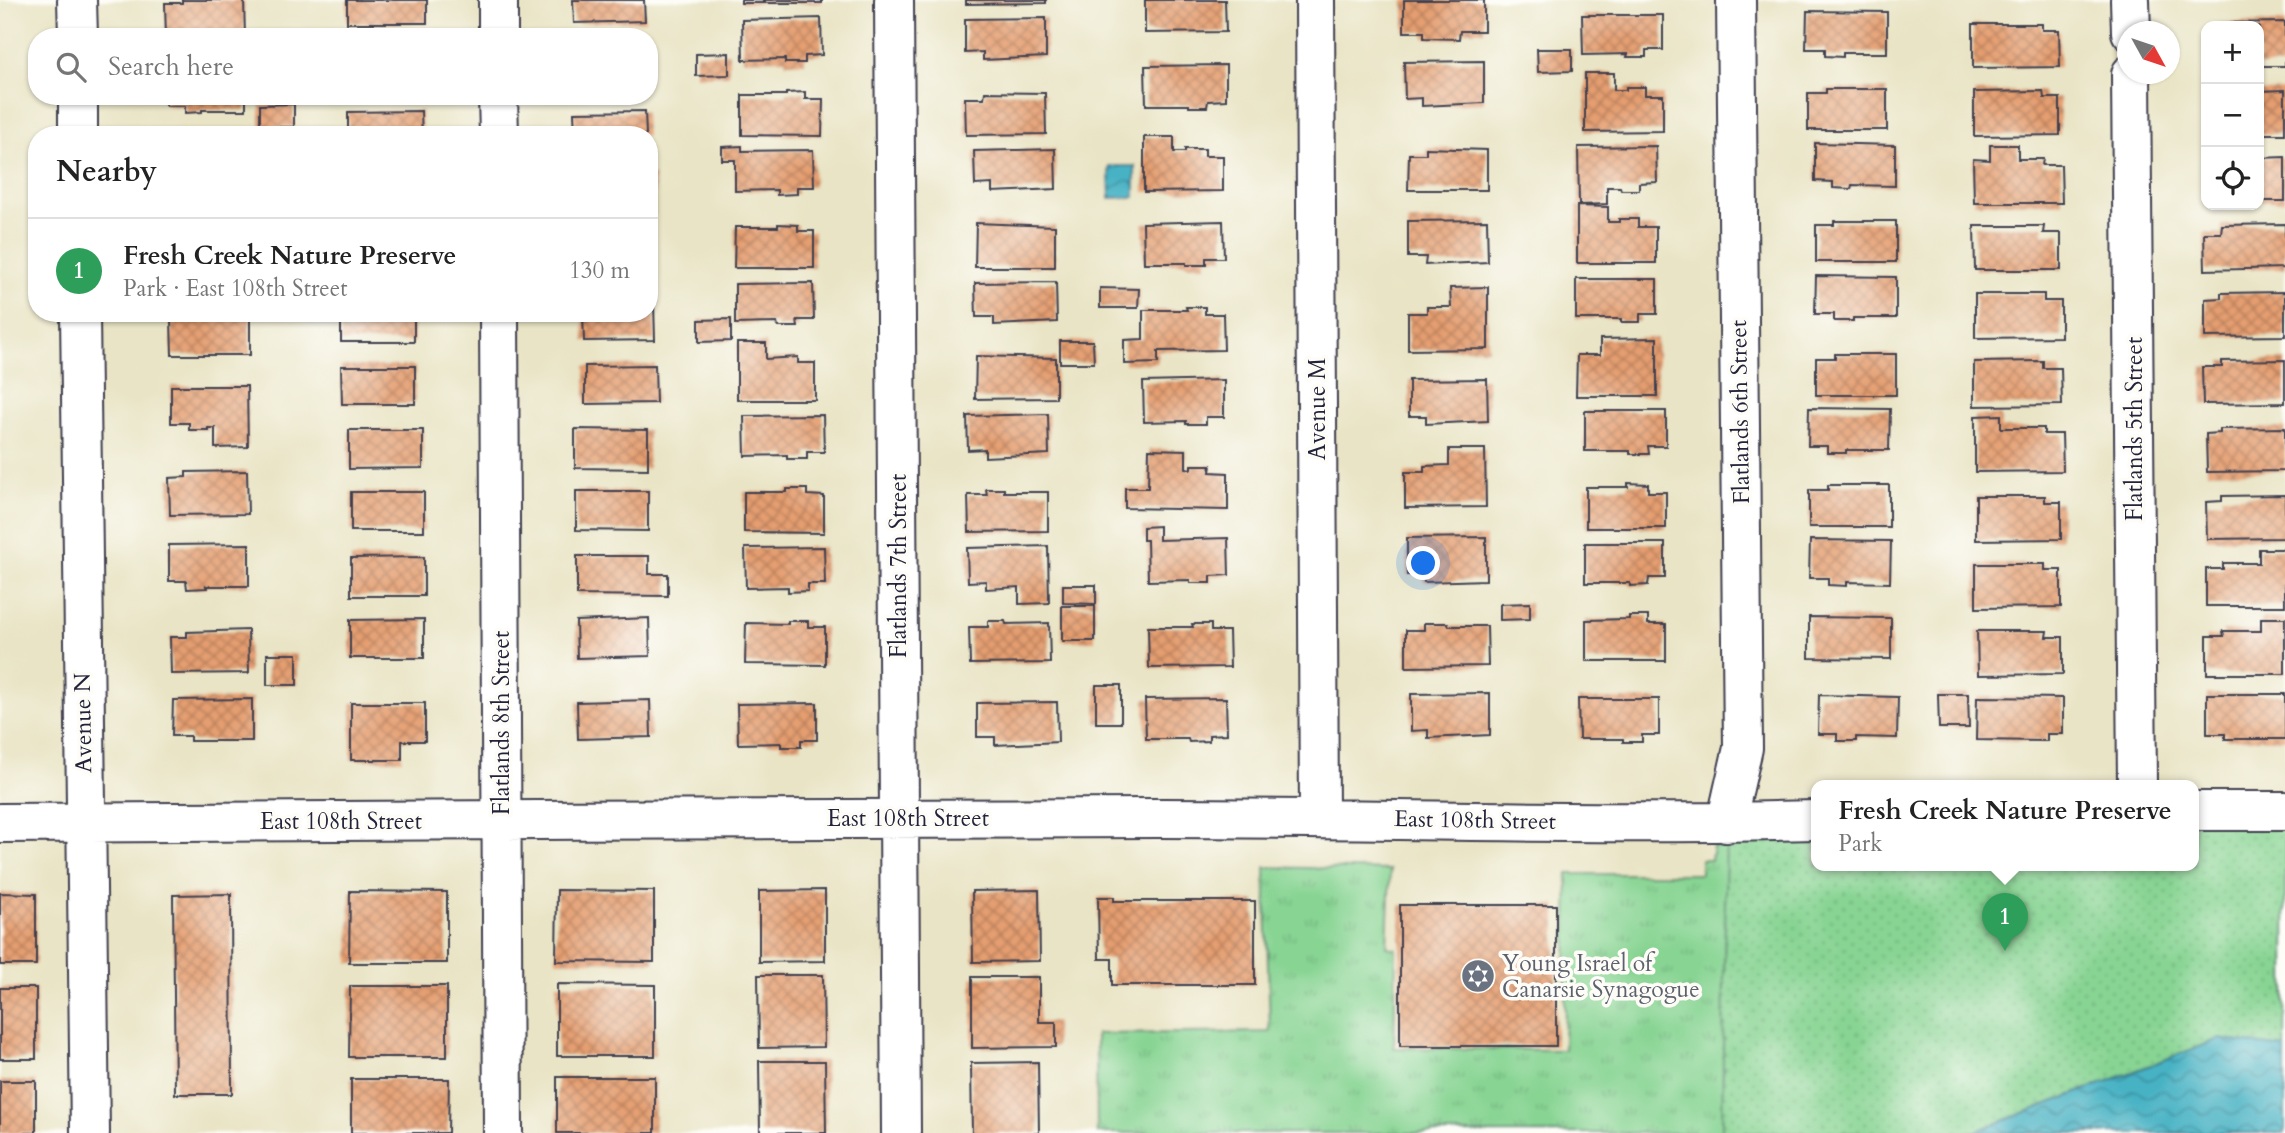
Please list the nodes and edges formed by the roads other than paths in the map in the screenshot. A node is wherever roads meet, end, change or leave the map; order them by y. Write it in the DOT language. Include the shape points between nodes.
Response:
graph roads {
  1 [pos="77,0"];
  2 [pos="498,0"];
  3 [pos="894,0"];
  4 [pos="1315,0"];
  5 [pos="1736,0"];
  6 [pos="2130,0"];
  7 [pos="2131,21"];
  8 [pos="78,28"];
  9 [pos="498,28"];
  10 [pos="2131,84"];
  11 [pos="78,105"];
  12 [pos="498,105"];
  13 [pos="78,126"];
  14 [pos="499,126"];
  15 [pos="80,322"];
  16 [pos="499,322"];
  17 [pos="2137,780"];
  18 [pos="2199,811"];
  19 [pos="2285,811"];
  20 [pos="900,818"];
  21 [pos="1318,818"];
  22 [pos="502,820"];
  23 [pos="1811,820"];
  24 [pos="84,823"];
  25 [pos="1726,823"];
  26 [pos="0,824"];
  27 [pos="90,1133"];
  28 [pos="503,1133"];
  29 [pos="901,1133"];
  1 -- 8 [label="street"];
  2 -- 9 [label="street"];
  3 -- 20 [label="street, Flatlands 7th Street"];
  4 -- 21 [label="street, Avenue M"];
  5 -- 25 [label="street, Flatlands 6th Street" via="1743,748"];
  6 -- 7 [label="street"];
  10 -- 17 [label="street, Flatlands 5th Street"];
  11 -- 13 [label="street"];
  12 -- 14 [label="street"];
  15 -- 24 [label="street, Avenue N"];
  16 -- 22 [label="street, Flatlands 8th Street"];
  18 -- 19 [label="street"];
  20 -- 21 [label="street, East 108th Street"];
  20 -- 22 [label="street, East 108th Street"];
  20 -- 29 [label="street, Flatlands 7th Street"];
  21 -- 25 [label="street, East 108th Street"];
  22 -- 24 [label="street, East 108th Street"];
  22 -- 28 [label="street, Flatlands 8th Street"];
  23 -- 25 [label="street, East 108th Street"];
  24 -- 26 [label="street, East 108th Street"];
  24 -- 27 [label="street, Avenue N"];
}
